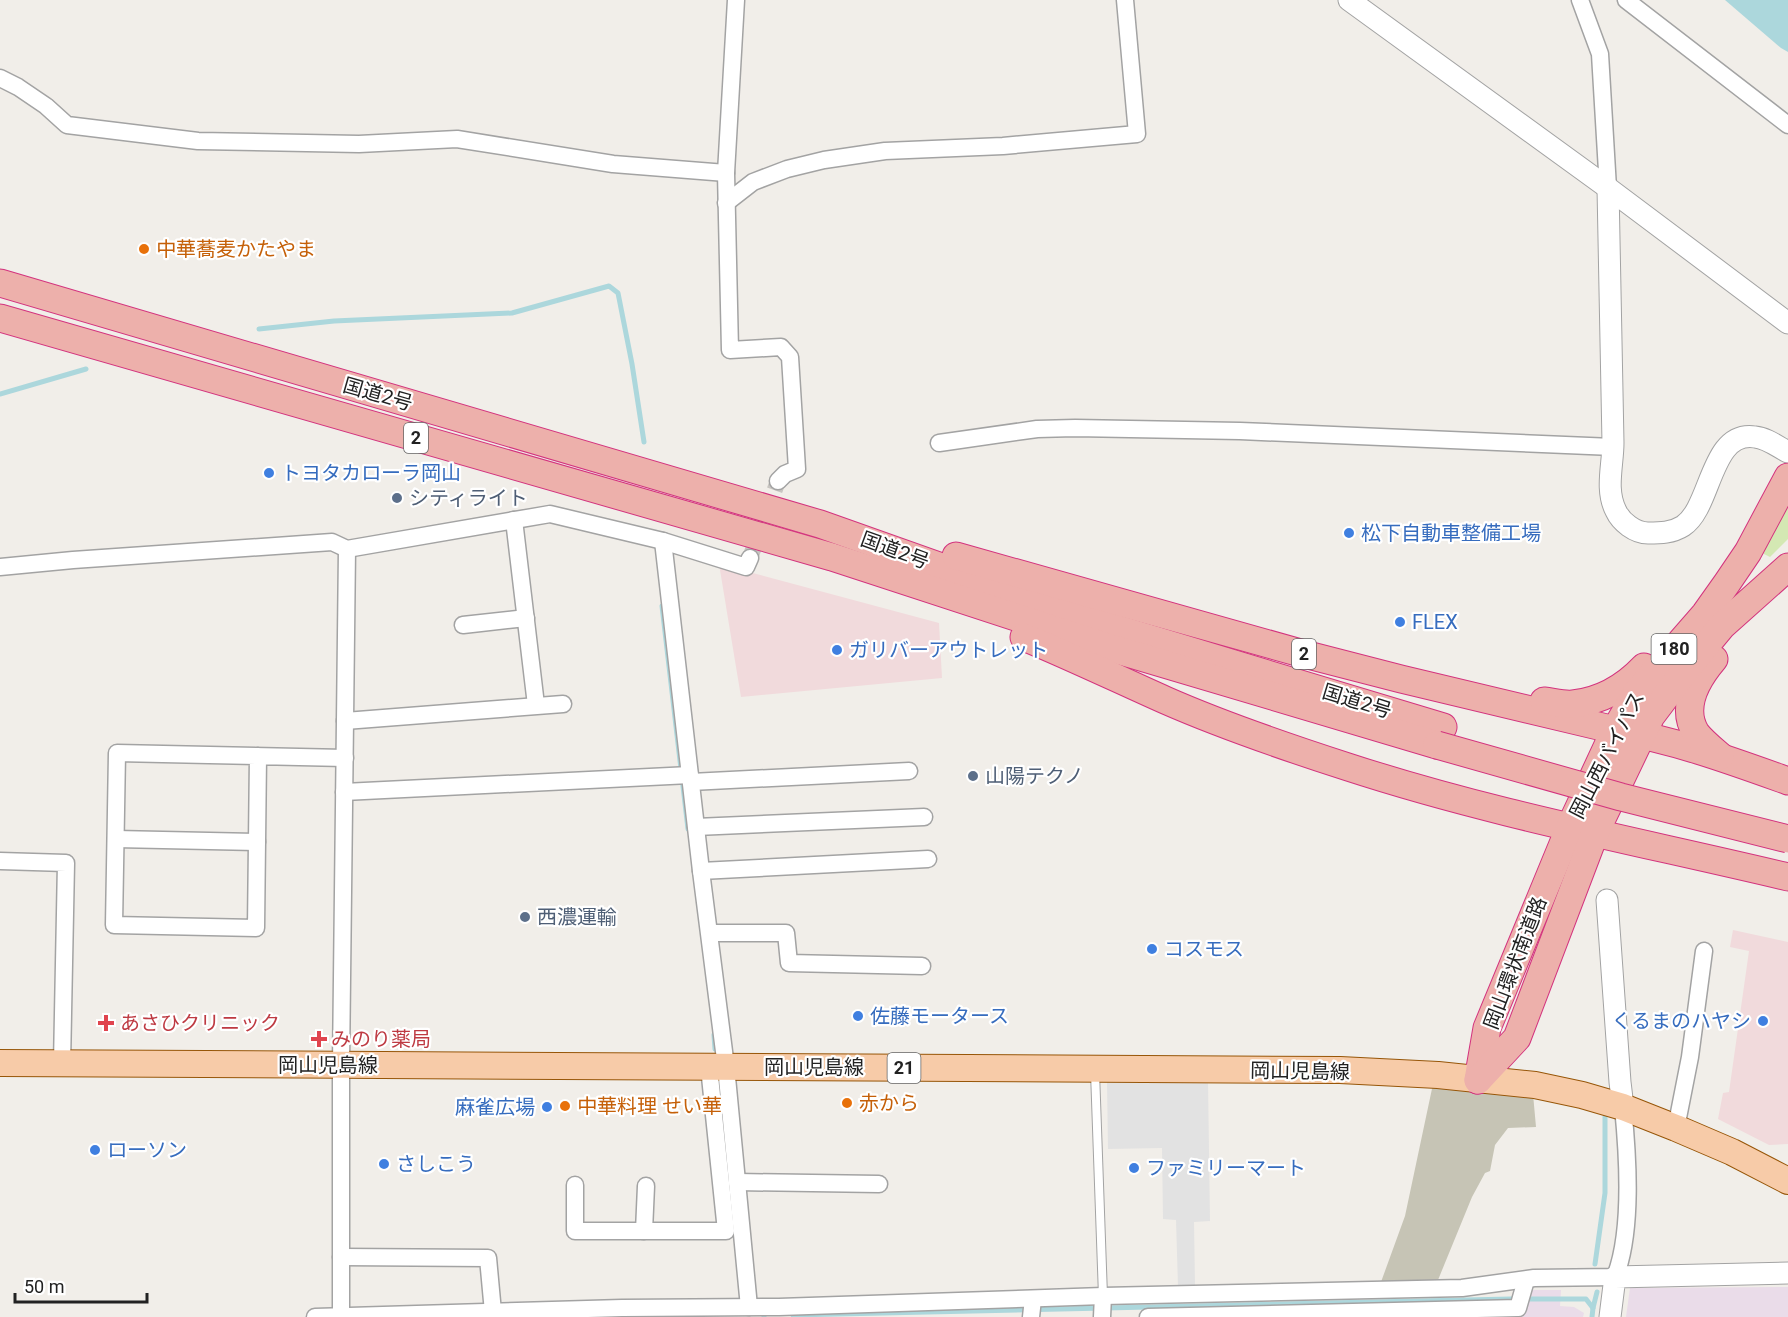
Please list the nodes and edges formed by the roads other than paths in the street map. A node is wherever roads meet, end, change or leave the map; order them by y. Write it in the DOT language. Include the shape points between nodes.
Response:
graph roads {
  1 [pos="736,0"];
  2 [pos="1125,0"];
  3 [pos="1349,0"];
  4 [pos="1580,0"];
  5 [pos="1626,0"];
  6 [pos="0,78"];
  7 [pos="1788,125"];
  8 [pos="726,173"];
  9 [pos="1608,188"];
  10 [pos="726,203"];
  11 [pos="0,283"];
  12 [pos="0,318"];
  13 [pos="1788,324"];
  14 [pos="939,443"];
  15 [pos="1613,447"];
  16 [pos="1788,452"];
  17 [pos="1788,477"];
  18 [pos="778,481"];
  19 [pos="514,520"];
  20 [pos="820,524"];
  21 [pos="663,541"];
  22 [pos="346,549"];
  23 [pos="832,557"];
  24 [pos="750,558"];
  25 [pos="0,567"];
  26 [pos="1788,567"];
  27 [pos="1788,571"];
  28 [pos="1705,614"];
  29 [pos="526,618"];
  30 [pos="463,625"];
  31 [pos="1401,679"];
  32 [pos="564,704"];
  33 [pos="536,705"];
  34 [pos="345,722"];
  35 [pos="1615,730"];
  36 [pos="1642,734"];
  37 [pos="1440,736"];
  38 [pos="258,756"];
  39 [pos="1720,757"];
  40 [pos="345,758"];
  41 [pos="909,771"];
  42 [pos="686,777"];
  43 [pos="1788,781"];
  44 [pos="344,792"];
  45 [pos="924,817"];
  46 [pos="1788,821"];
  47 [pos="696,827"];
  48 [pos="1583,830"];
  49 [pos="116,838"];
  50 [pos="1788,839"];
  51 [pos="257,842"];
  52 [pos="928,859"];
  53 [pos="0,861"];
  54 [pos="701,871"];
  55 [pos="1788,877"];
  56 [pos="1607,900"];
  57 [pos="710,933"];
  58 [pos="1704,951"];
  59 [pos="922,966"];
  60 [pos="0,1063"];
  61 [pos="62,1064"];
  62 [pos="341,1064"];
  63 [pos="718,1067"];
  64 [pos="1095,1069"];
  65 [pos="1478,1080"];
  66 [pos="1623,1107"];
  67 [pos="1676,1128"];
  68 [pos="1788,1181"];
  69 [pos="737,1182"];
  70 [pos="879,1184"];
  71 [pos="575,1185"];
  72 [pos="646,1186"];
  73 [pos="732,1208"];
  74 [pos="644,1231"];
  75 [pos="341,1257"];
  76 [pos="1788,1273"];
  77 [pos="1615,1277"];
  78 [pos="1523,1292"];
  79 [pos="1361,1304"];
  80 [pos="749,1307"];
  81 [pos="1102,1307"];
  82 [pos="1222,1307"];
  83 [pos="895,1308"];
  84 [pos="1032,1308"];
  85 [pos="492,1312"];
  86 [pos="778,1312"];
  87 [pos="464,1315"];
  88 [pos="1337,1315"];
  89 [pos="341,1316"];
  90 [pos="1169,1316"];
  91 [pos="1175,1316"];
  92 [pos="315,1317"];
  93 [pos="1148,1317"];
  94 [pos="1610,1317"];
  1 -- 8 [label="street"];
  2 -- 10 [label="street" via="1137,134 885,151 824,160 753,182"];
  3 -- 9 [label="street"];
  4 -- 9 [label="street" via="1600,54"];
  5 -- 7 [label="street"];
  6 -- 8 [label="street" via="67,125 198,141 359,144 457,139 613,164"];
  8 -- 10 [label="street"];
  9 -- 13 [label="street"];
  9 -- 15 [label="street"];
  10 -- 18 [label="street" via="730,350 781,347 790,357 797,469"];
  11 -- 20 [label="highway, 国道2号 / 2"];
  12 -- 23 [label="highway, 国道2号 / 2"];
  14 -- 15 [label="street" via="1037,429 1075,428"];
  15 -- 16 [label="street" via="1610,490 1615,510 1625,524 1643,533 1666,533 1684,526 1700,507 1720,455 1731,443 1755,437"];
  17 -- 28 [label="highway, 岡山西バイパス / 180" via="1748,552"];
  19 -- 21 [label="street" via="550,514"];
  19 -- 22 [label="street"];
  19 -- 29 [label="street"];
  20 -- 31 [label="highway, 2" via="991,564"];
  20 -- 37 [label="highway, 国道2号 / 2" via="1108,626"];
  21 -- 24 [label="street" via="746,567"];
  21 -- 42 [label="street"];
  22 -- 25 [label="street" via="332,542"];
  22 -- 34 [label="street"];
  23 -- 37 [label="highway, 国道2号 / 2" via="1104,646"];
  23 -- 48 [label="highway, 2" via="1264,739 1350,768"];
  26 -- 36 [label="highway, 岡山西バイパス / 180" via="1715,634 1656,708"];
  27 -- 39 [label="highway" via="1706,668 1693,691 1689,712 1696,732"];
  28 -- 31 [label="highway" via="1678,629 1621,689 1572,705 1429,678"];
  28 -- 35 [label="highway, 岡山西バイパス / 180" via="1637,692"];
  29 -- 30 [label="street"];
  29 -- 33 [label="street"];
  31 -- 35 [label="highway, 2"];
  32 -- 33 [label="street"];
  33 -- 34 [label="street"];
  34 -- 40 [label="street"];
  35 -- 36 [label="highway, 2"];
  35 -- 48 [label="highway, 岡山西バイパス / 180"];
  36 -- 39 [label="highway, 2"];
  36 -- 48 [label="highway, 岡山西バイパス / 180"];
  37 -- 46 [label="highway, 国道2号 / 2"];
  37 -- 50 [label="highway, 国道2号 / 2, bridge" via="1621,797"];
  38 -- 40 [label="street"];
  38 -- 49 [label="street" via="117,753"];
  38 -- 51 [label="street"];
  39 -- 43 [label="highway, 2"];
  40 -- 44 [label="street"];
  41 -- 42 [label="street"];
  42 -- 44 [label="street"];
  42 -- 47 [label="street"];
  44 -- 62 [label="street"];
  45 -- 47 [label="street"];
  47 -- 54 [label="street"];
  48 -- 55 [label="highway, 2"];
  48 -- 65 [label="highway, 岡山環状南道路 / 180" via="1517,1038"];
  49 -- 51 [label="street"];
  49 -- 51 [label="street" via="114,925 256,928"];
  52 -- 54 [label="street"];
  53 -- 61 [label="street" via="66,863"];
  54 -- 57 [label="street"];
  56 -- 66 [label="street"];
  57 -- 59 [label="street" via="786,933 789,963"];
  57 -- 63 [label="street"];
  58 -- 67 [label="street"];
  60 -- 61 [label="main road, 岡山児島線 / 21"];
  61 -- 62 [label="main road, 岡山児島線 / 21"];
  62 -- 63 [label="main road, 岡山児島線 / 21"];
  62 -- 75 [label="street"];
  63 -- 64 [label="main road, 岡山児島線 / 21"];
  63 -- 69 [label="street"];
  63 -- 73 [label="street"];
  64 -- 65 [label="main road, 岡山児島線 / 21" via="1340,1070"];
  64 -- 81 [label="lane"];
  65 -- 66 [label="main road, 岡山児島線 / 21" via="1535,1085"];
  66 -- 67 [label="main road, 岡山児島線 / 21"];
  66 -- 77 [label="street" via="1627,1199 1621,1261"];
  67 -- 68 [label="main road, 岡山児島線 / 21"];
  69 -- 70 [label="street"];
  69 -- 73 [label="street"];
  71 -- 74 [label="street" via="575,1231"];
  72 -- 74 [label="street"];
  73 -- 74 [label="street" via="726,1231"];
  73 -- 80 [label="street"];
  75 -- 85 [label="street" via="488,1258"];
  75 -- 89 [label="street"];
  76 -- 77 [label="street"];
  77 -- 78 [label="street" via="1534,1278"];
  77 -- 94 [label="street"];
  78 -- 79 [label="street" via="1462,1288"];
  78 -- 79 [label="street" via="1518,1308"];
  79 -- 82 [label="street"];
  79 -- 88 [label="street"];
  80 -- 85 [label="street"];
  80 -- 86 [label="street"];
  81 -- 82 [label="street"];
  81 -- 84 [label="street"];
  82 -- 88 [label="street"];
  82 -- 91 [label="street"];
  83 -- 84 [label="street"];
  83 -- 86 [label="street"];
  85 -- 87 [label="street"];
  87 -- 89 [label="street"];
  89 -- 92 [label="street"];
  90 -- 91 [label="street"];
  90 -- 93 [label="street"];
}
